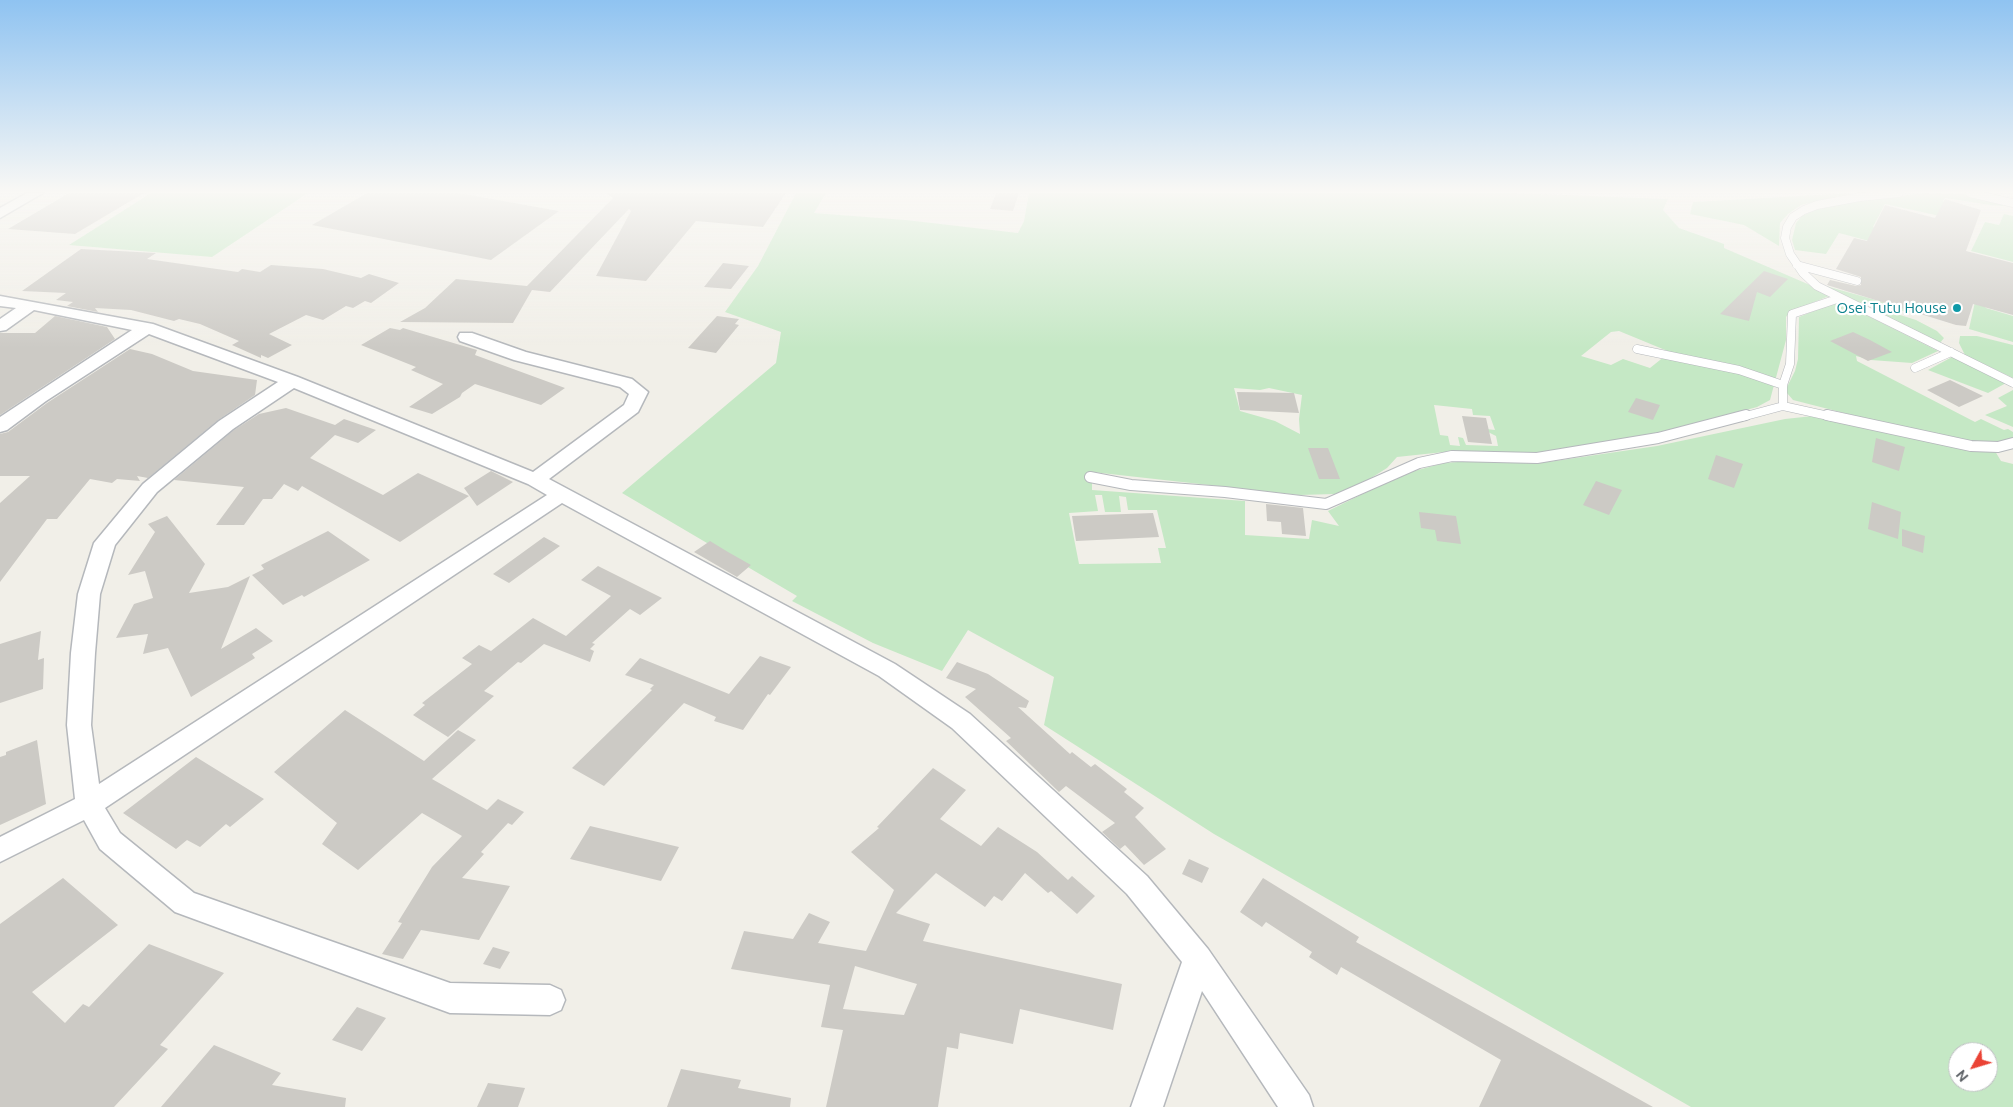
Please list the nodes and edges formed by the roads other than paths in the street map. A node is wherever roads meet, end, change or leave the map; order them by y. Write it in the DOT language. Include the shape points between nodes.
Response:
graph roads {
  1 [pos="1787,245"];
  2 [pos="1798,265"];
  3 [pos="1857,281"];
  4 [pos="1840,298"];
  5 [pos="0,301"];
  6 [pos="31,305"];
  7 [pos="0,326"];
  8 [pos="147,328"];
  9 [pos="466,337"];
  10 [pos="1637,349"];
  11 [pos="1951,352"];
  12 [pos="1915,368"];
  13 [pos="292,382"];
  14 [pos="2013,382"];
  15 [pos="1783,385"];
  16 [pos="1783,406"];
  17 [pos="0,426"];
  18 [pos="2013,442"];
  19 [pos="1090,477"];
  20 [pos="535,480"];
  21 [pos="562,494"];
  22 [pos="90,805"];
  23 [pos="0,850"];
  24 [pos="1198,959"];
  25 [pos="550,1000"];
  26 [pos="1147,1107"];
  27 [pos="1297,1107"];
  1 -- 2 [label="lane"];
  2 -- 3 [label="lane"];
  2 -- 4 [label="lane" via="1817,286"];
  4 -- 11 [label="lane"];
  4 -- 15 [label="lane" via="1792,314 1790,364"];
  5 -- 6 [label="street"];
  6 -- 7 [label="street"];
  6 -- 8 [label="street"];
  8 -- 13 [label="street"];
  8 -- 17 [label="street"];
  9 -- 20 [label="street" via="520,356 626,383 639,392 632,408"];
  10 -- 15 [label="lane" via="1739,370"];
  11 -- 12 [label="lane"];
  11 -- 14 [label="lane"];
  13 -- 20 [label="street"];
  13 -- 22 [label="street" via="226,425 150,488 105,543 89,594 83,653 79,725"];
  15 -- 16 [label="lane"];
  16 -- 18 [label="lane" via="1971,446 1998,446"];
  16 -- 19 [label="lane" via="1658,438 1537,458 1452,456 1419,463 1326,504 1131,485"];
  20 -- 21 [label="street"];
  21 -- 22 [label="street"];
  21 -- 24 [label="street" via="887,670 961,721 1137,885"];
  22 -- 23 [label="street"];
  22 -- 25 [label="street" via="110,841 185,903 450,998"];
  24 -- 26 [label="street"];
  24 -- 27 [label="street"];
}
